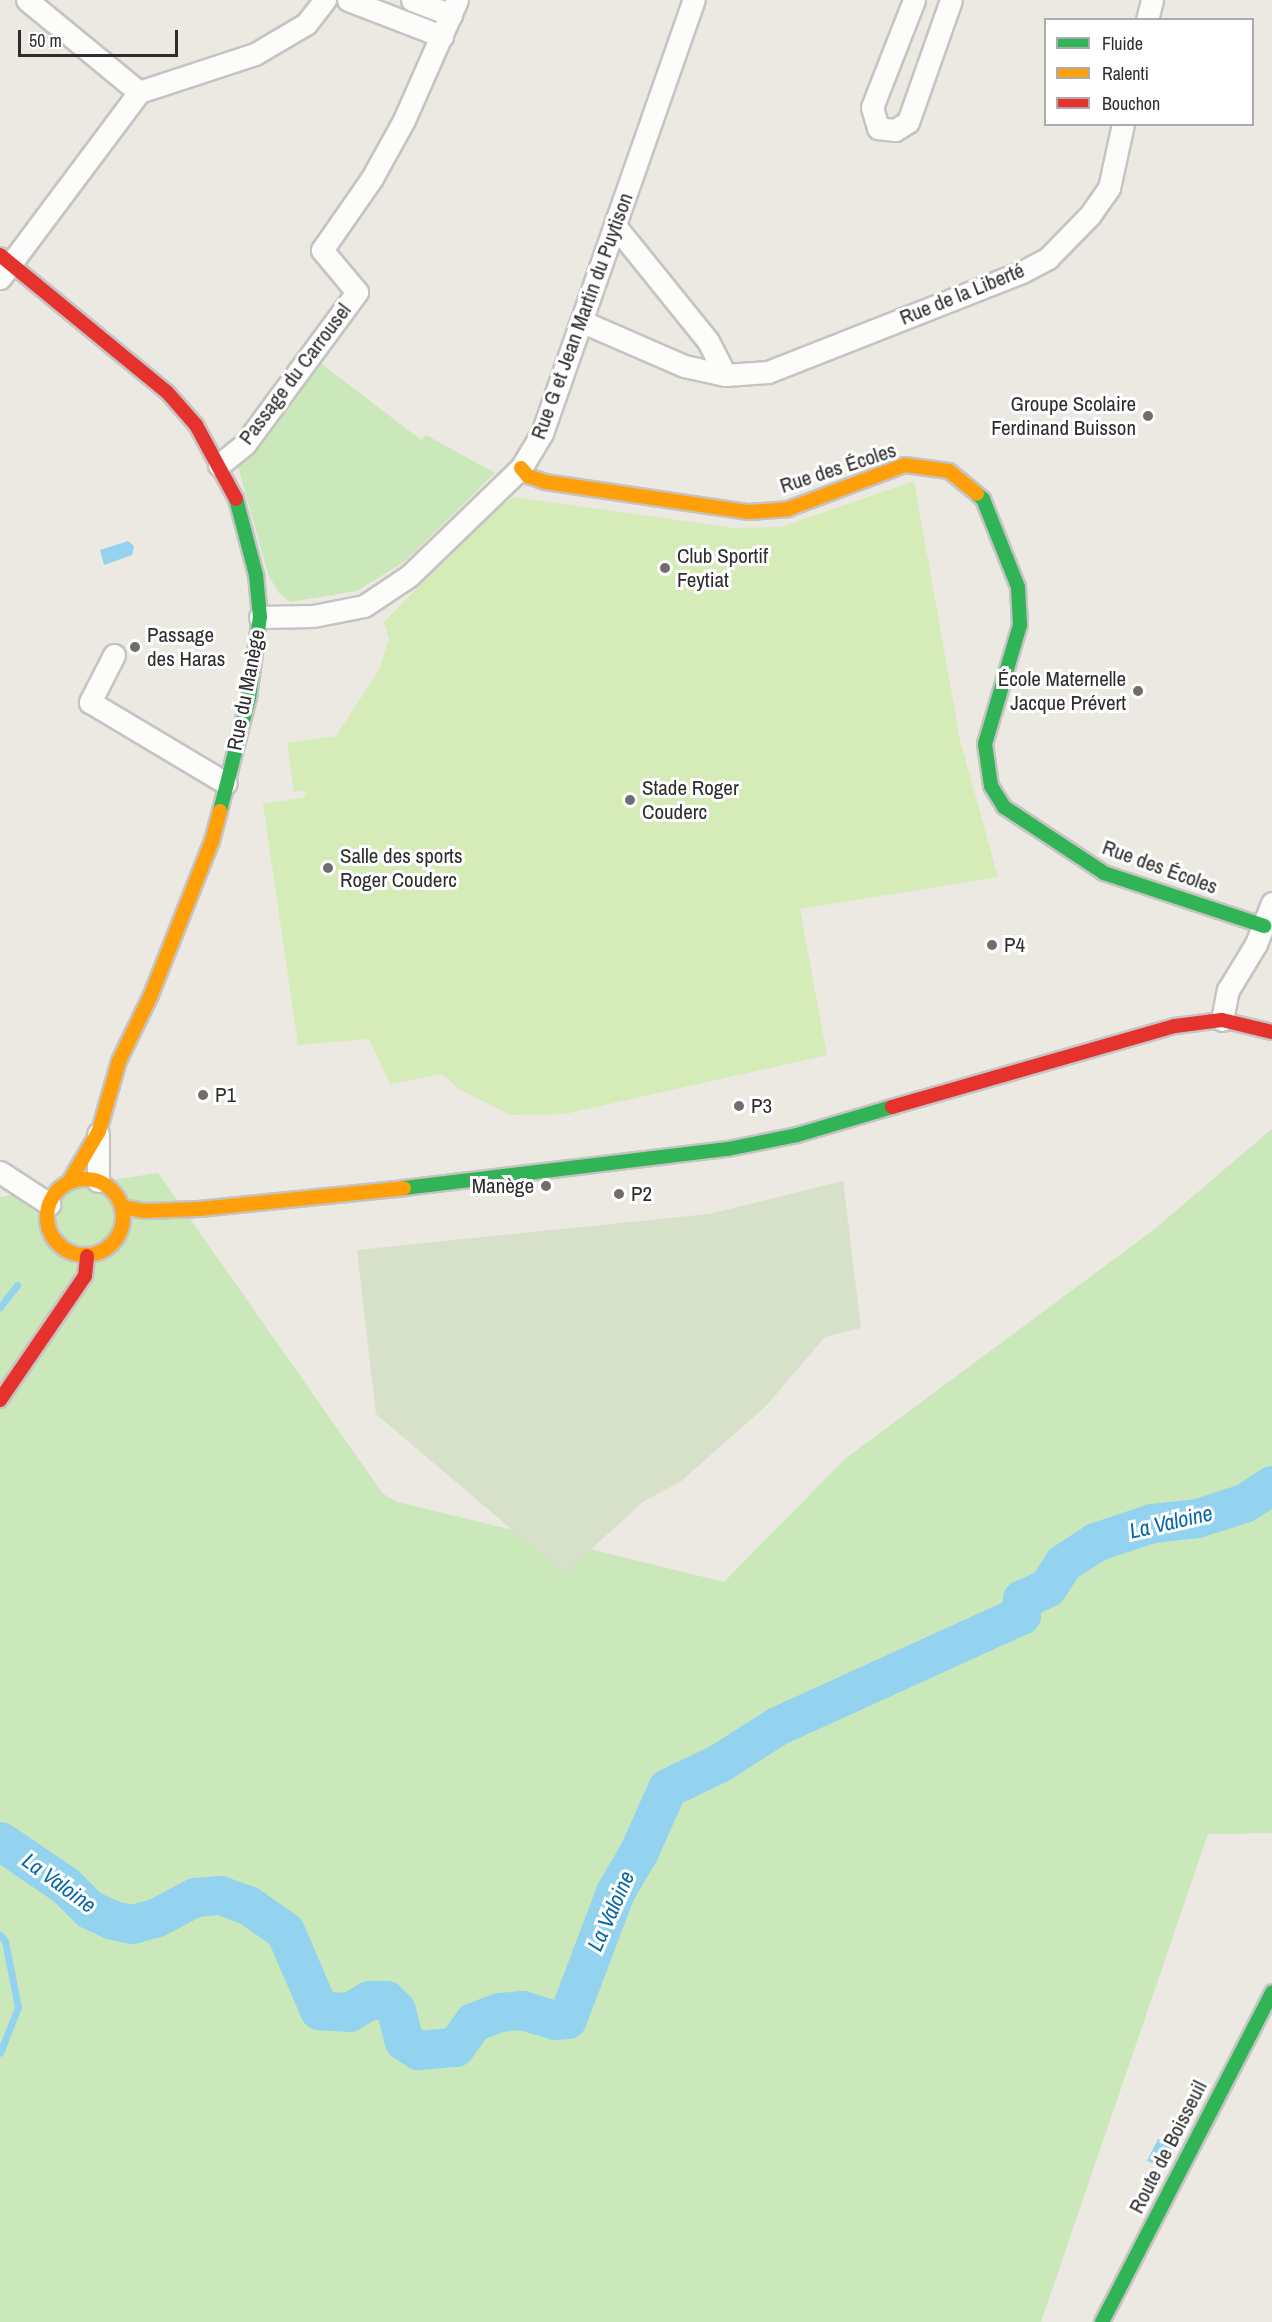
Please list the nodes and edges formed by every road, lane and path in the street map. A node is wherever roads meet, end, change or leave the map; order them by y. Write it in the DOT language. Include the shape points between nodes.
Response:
graph roads {
  1 [pos="27,0"];
  2 [pos="326,0"];
  3 [pos="348,0"];
  4 [pos="412,0"];
  5 [pos="694,0"];
  6 [pos="914,0"];
  7 [pos="951,0"];
  8 [pos="1152,0"];
  9 [pos="454,8"];
  10 [pos="1148,18"];
  11 [pos="442,36"];
  12 [pos="140,92"];
  13 [pos="1123,126"];
  14 [pos="616,227"];
  15 [pos="3,265"];
  16 [pos="583,322"];
  17 [pos="725,375"];
  18 [pos="219,465"];
  19 [pos="521,468"];
  20 [pos="260,617"];
  21 [pos="114,655"];
  22 [pos="226,783"];
  23 [pos="1272,903"];
  24 [pos="1264,926"];
  25 [pos="1222,1020"];
  26 [pos="1272,1032"];
  27 [pos="99,1131"];
  28 [pos="0,1172"];
  29 [pos="98,1181"];
  30 [pos="69,1182"];
  31 [pos="49,1204"];
  32 [pos="122,1207"];
  33 [pos="199,1209"];
  34 [pos="115,1241"];
  35 [pos="59,1246"];
  36 [pos="87,1256"];
  37 [pos="60,1266"];
  38 [pos="60,1286"];
  39 [pos="58,1314"];
  40 [pos="0,1400"];
  41 [pos="1272,1992"];
  42 [pos="1102,2322"];
  1 -- 12 [label="street"];
  2 -- 12 [label="street" via="306,24 255,54"];
  3 -- 11 [label="street"];
  4 -- 9 [label="street"];
  5 -- 14 [label="street, Rue G et Jean Martin du Puytison"];
  6 -- 7 [label="street" via="872,107 878,128 895,130 908,122"];
  8 -- 10 [label="street"];
  9 -- 11 [label="street, Passage du Carrousel"];
  11 -- 18 [label="street, Passage du Carrousel" via="372,178 322,250 357,292 245,444"];
  12 -- 15 [label="street"];
  13 -- 17 [label="street, Rue de la Liberté" via="1109,188 1090,215 1048,258 1022,272 768,372"];
  14 -- 16 [label="street, Rue G et Jean Martin du Puytison"];
  14 -- 17 [label="street" via="708,341"];
  15 -- 18 [label="street, Rue du Manège" via="167,393 196,425"];
  16 -- 17 [label="street, Rue de la Liberté" via="684,366"];
  16 -- 19 [label="street, Rue G et Jean Martin du Puytison" via="542,433"];
  18 -- 20 [label="street, Rue du Manège" via="246,533"];
  19 -- 20 [label="street, Rue G et Jean Martin du Puytison" via="409,576 364,606 313,616"];
  19 -- 24 [label="street, Rue des Écoles" via="528,476 545,482 749,512 788,509 905,465 949,471 983,499 1018,587 1020,625 985,744 991,786 1004,807 1104,873"];
  20 -- 22 [label="street, Rue du Manège" via="249,697"];
  21 -- 22 [label="street" via="90,702"];
  22 -- 27 [label="street, Rue du Manège" via="212,841 151,994 119,1061"];
  23 -- 24 [label="street"];
  24 -- 25 [label="street" via="1228,990"];
  25 -- 26 [label="street"];
  25 -- 33 [label="street" via="1175,1026 797,1135 728,1149 520,1176"];
  27 -- 29 [label="street, Rue du Manège"];
  27 -- 30 [label="street, Rue du Manège"];
  28 -- 31 [label="street"];
  29 -- 30 [label="street"];
  29 -- 32 [label="street" via="117,1196"];
  30 -- 31 [label="street"];
  31 -- 35 [label="street" via="48,1226"];
  32 -- 33 [label="street" via="144,1211"];
  32 -- 34 [label="street" via="121,1231"];
  33 -- 34 [label="street" via="144,1226"];
  34 -- 36 [label="street"];
  35 -- 36 [label="street"];
  35 -- 37 [label="street"];
  36 -- 39 [label="street" via="84,1276"];
  38 -- 39 [label="street"];
  39 -- 40 [label="street"];
  41 -- 42 [label="street, Route de Boisseuil"];
}
